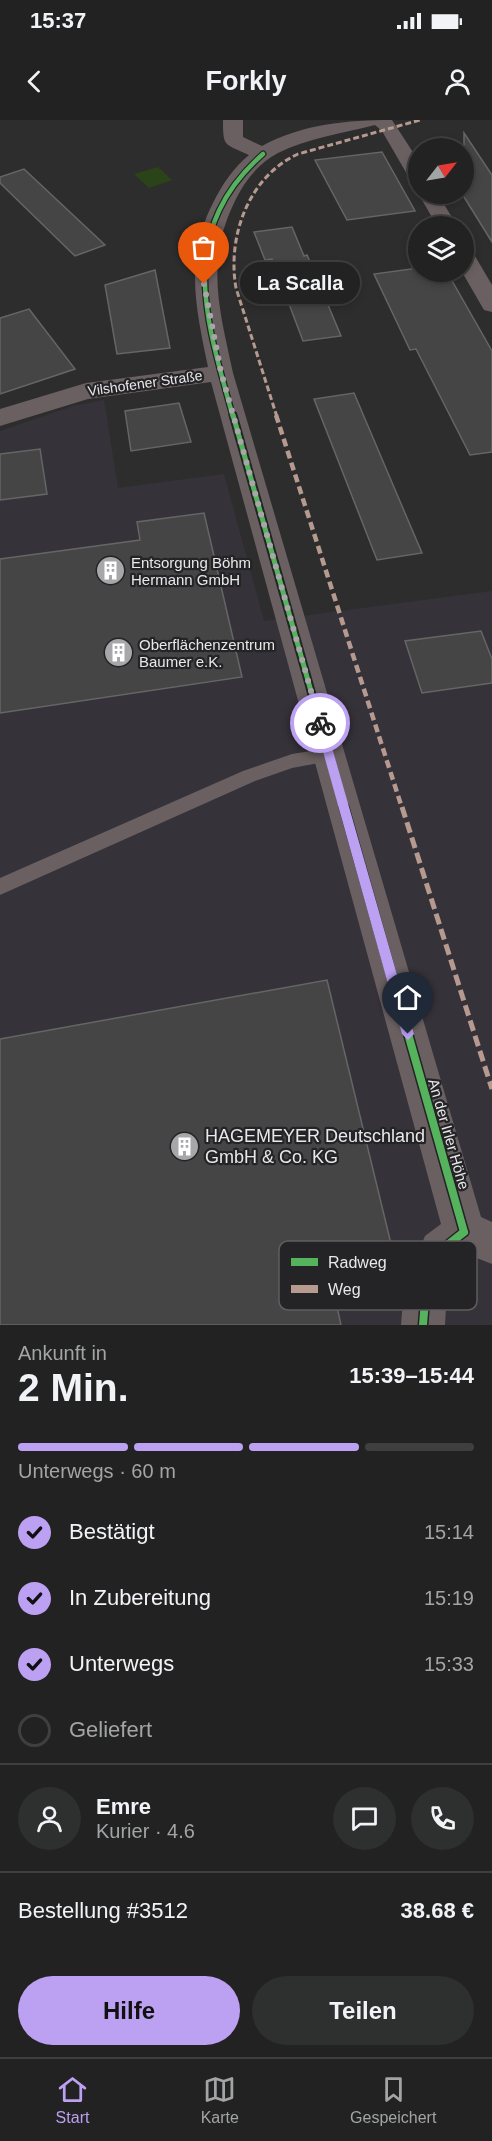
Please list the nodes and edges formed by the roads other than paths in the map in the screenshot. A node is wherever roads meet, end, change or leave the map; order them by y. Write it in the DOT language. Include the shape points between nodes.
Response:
graph roads {
  1 [pos="233,120"];
  2 [pos="371,120"];
  3 [pos="381,120"];
  4 [pos="263,154"];
  5 [pos="408,160"];
  6 [pos="474,274"];
  7 [pos="492,305"];
  8 [pos="221,372"];
  9 [pos="0,418"];
  10 [pos="329,755"];
  11 [pos="0,887"];
  12 [pos="478,1238"];
  13 [pos="424,1310"];
  14 [pos="423,1325"];
  1 -- 4 [label="street" via="233,140"];
  2 -- 4 [label="street"];
  3 -- 5 [label="street"];
  4 -- 8 [label="street, An der Irler Höhe" via="232,187 208,239 204,284"];
  6 -- 7 [label="street"];
  8 -- 9 [label="street, Vilshofener Straße" via="86,391"];
  8 -- 10 [label="street, An der Irler Höhe"];
  10 -- 11 [label="lane" via="292,761 249,776"];
  10 -- 12 [label="street, An der Irler Höhe"];
  13 -- 14 [label="street, An der Irler Höhe"];
}
